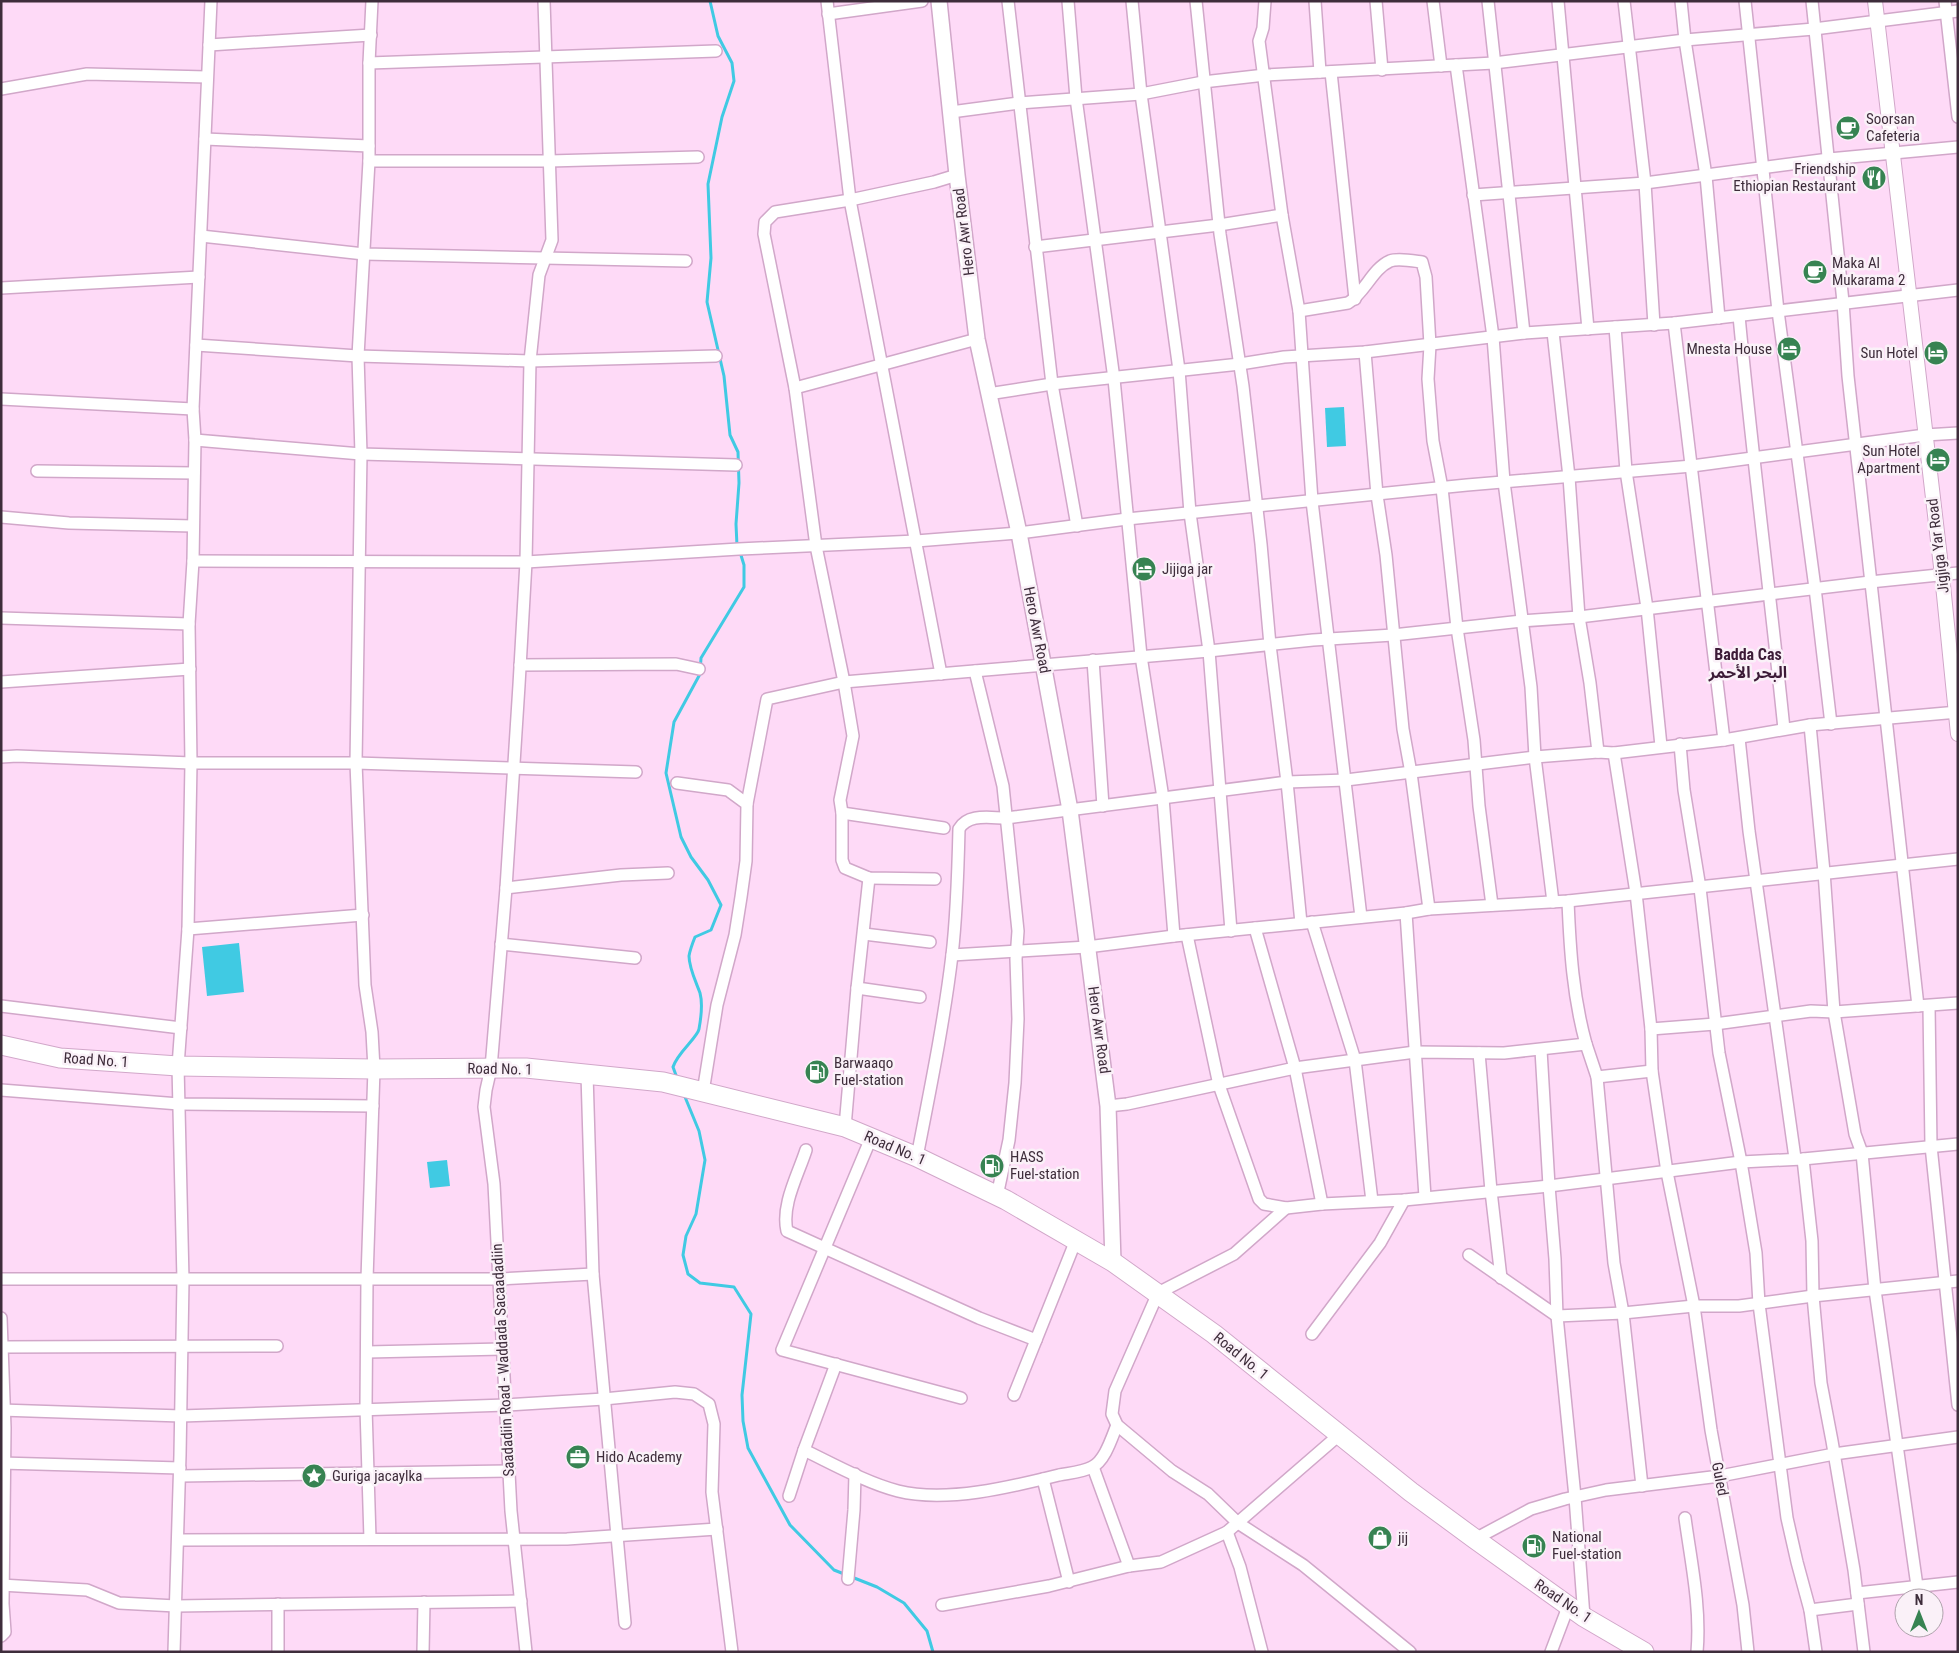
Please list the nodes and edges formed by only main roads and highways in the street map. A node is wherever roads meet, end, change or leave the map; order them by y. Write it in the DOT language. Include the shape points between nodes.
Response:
graph roads {
  1 [pos="939,1"];
  2 [pos="1,1045"];
  3 [pos="1114,1262"];
  4 [pos="1644,1652"];
  1 -- 3 [label="main road, Hero Awr Road" via="977,339 1019,533 1070,810 1108,1106"];
  2 -- 3 [label="highway, Road No. 1" via="60,1058 178,1066 526,1068 663,1082 845,1127 997,1196"];
  3 -- 4 [label="highway, Road No. 1" via="1214,1334 1338,1435 1475,1539 1576,1612"];
}
